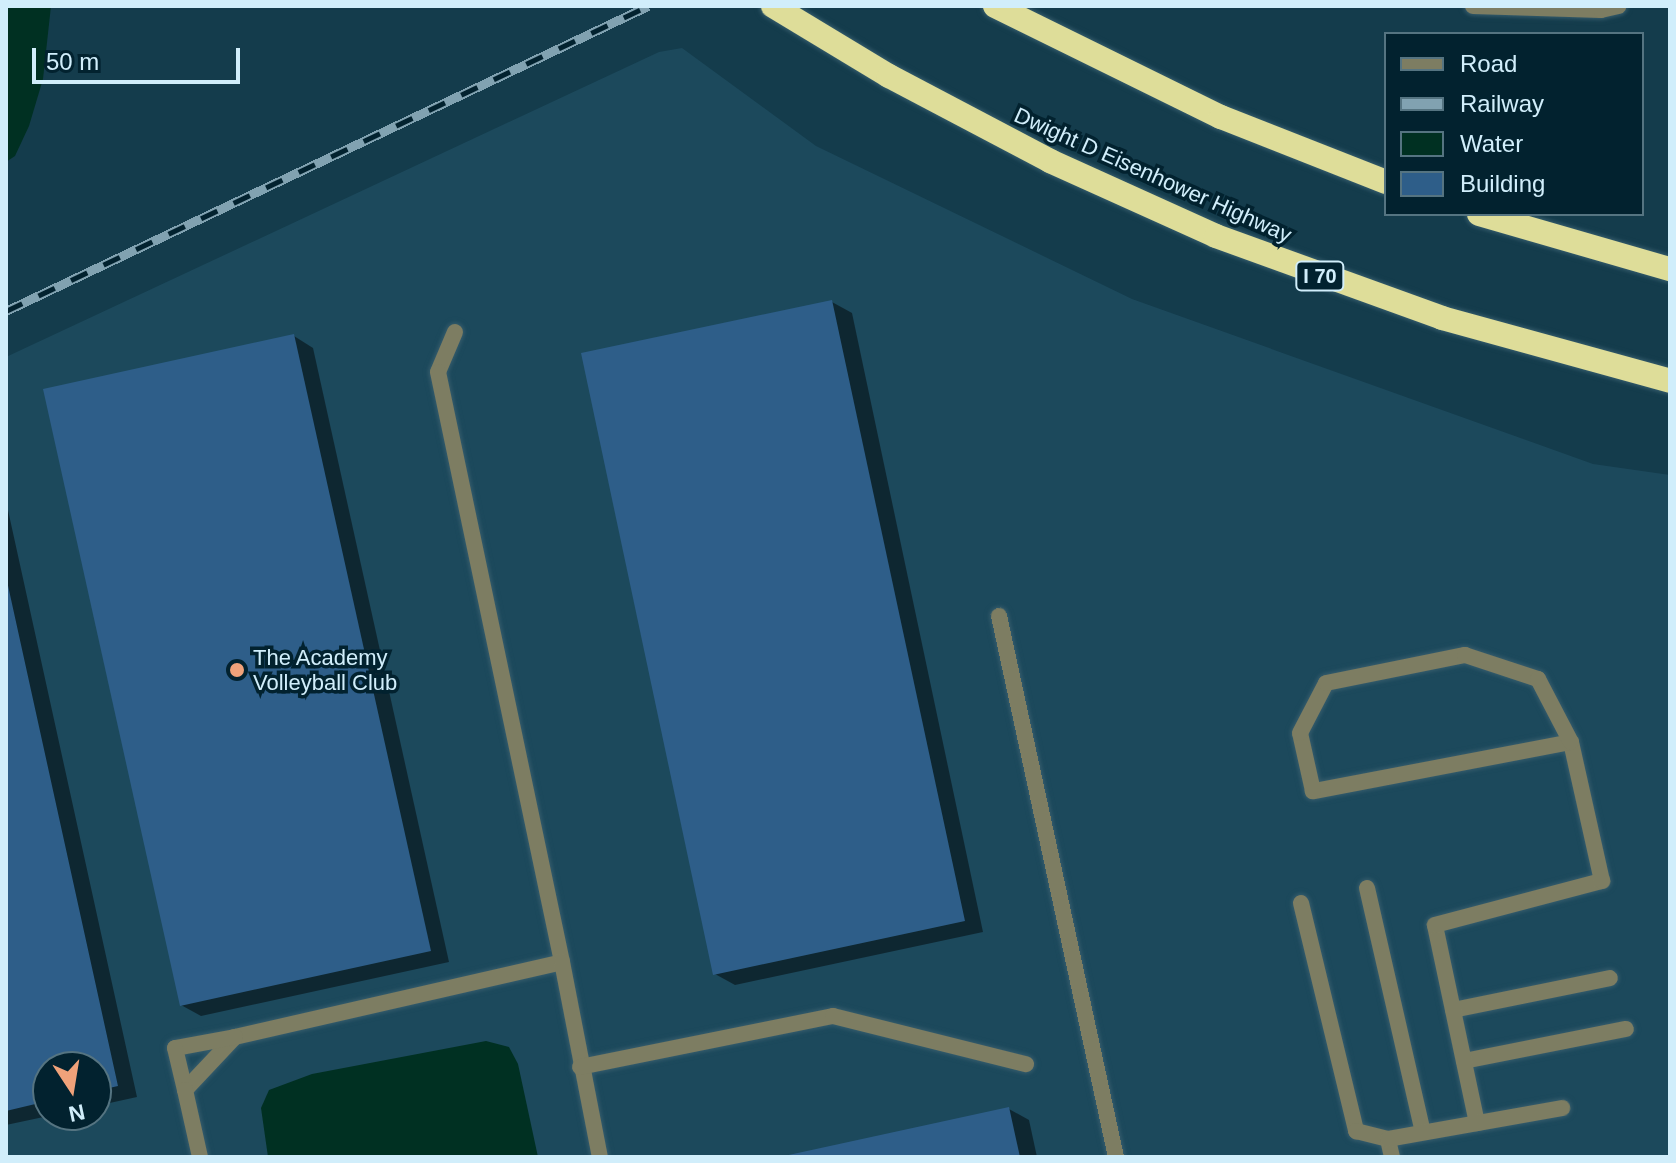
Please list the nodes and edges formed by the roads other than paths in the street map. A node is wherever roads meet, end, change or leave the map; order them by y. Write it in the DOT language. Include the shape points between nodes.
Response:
graph roads {
  1 [pos="773,6"];
  2 [pos="995,6"];
  3 [pos="1473,6"];
  4 [pos="1619,6"];
  5 [pos="1384,181"];
  6 [pos="1486,216"];
  7 [pos="1670,269"];
  8 [pos="455,332"];
  9 [pos="1670,381"];
  10 [pos="999,616"];
  11 [pos="1571,742"];
  12 [pos="1367,888"];
  13 [pos="1301,903"];
  14 [pos="562,962"];
  15 [pos="1610,978"];
  16 [pos="1453,1010"];
  17 [pos="1626,1029"];
  18 [pos="235,1037"];
  19 [pos="1464,1061"];
  20 [pos="1026,1064"];
  21 [pos="580,1067"];
  22 [pos="185,1090"];
  23 [pos="1562,1108"];
  24 [pos="1477,1123"];
  25 [pos="1423,1132"];
  26 [pos="1388,1139"];
  27 [pos="200,1157"];
  28 [pos="600,1157"];
  29 [pos="1116,1157"];
  30 [pos="1392,1157"];
  1 -- 9 [label="highway, Dwight D Eisenhower Highway / I 70" via="987,128 1139,202 1300,269 1456,323"];
  2 -- 5 [label="highway" via="1221,117"];
  3 -- 4 [label="street"];
  6 -- 7 [label="highway"];
  8 -- 14 [label="street" via="438,372"];
  10 -- 29 [label="street"];
  11 -- 11 [label="street" via="1313,791 1300,733 1326,683 1465,655 1538,679"];
  11 -- 16 [label="street" via="1602,881 1435,925"];
  12 -- 25 [label="street"];
  13 -- 26 [label="street" via="1356,1131"];
  14 -- 18 [label="street"];
  14 -- 21 [label="street"];
  15 -- 16 [label="street"];
  16 -- 19 [label="street"];
  17 -- 19 [label="street"];
  18 -- 22 [label="street"];
  18 -- 22 [label="street" via="175,1048"];
  19 -- 24 [label="street"];
  20 -- 21 [label="street" via="833,1016"];
  21 -- 28 [label="street"];
  22 -- 27 [label="street"];
  23 -- 24 [label="street"];
  24 -- 25 [label="street"];
  25 -- 26 [label="street"];
  26 -- 30 [label="street"];
}
